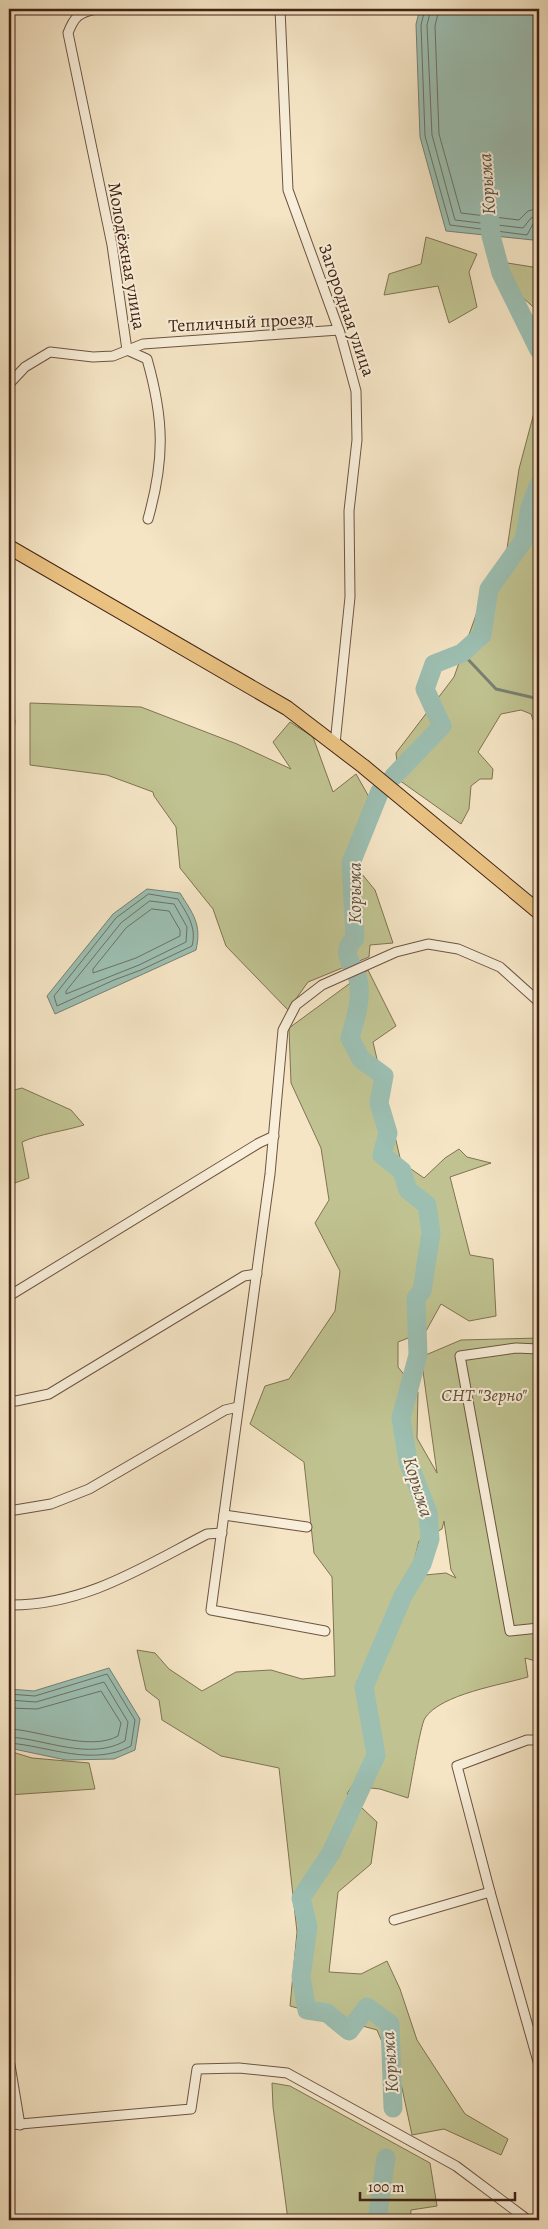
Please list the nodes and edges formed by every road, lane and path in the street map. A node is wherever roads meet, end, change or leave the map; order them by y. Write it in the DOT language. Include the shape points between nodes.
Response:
graph roads {
  1 [pos="96,9"];
  2 [pos="280,9"];
  3 [pos="339,330"];
  4 [pos="127,350"];
  5 [pos="9,384"];
  6 [pos="148,519"];
  7 [pos="9,548"];
  8 [pos="335,744"];
  9 [pos="539,912"];
  10 [pos="539,1002"];
  11 [pos="274,1136"];
  12 [pos="257,1274"];
  13 [pos="9,1296"];
  14 [pos="539,1349"];
  15 [pos="9,1400"];
  16 [pos="238,1408"];
  17 [pos="9,1511"];
  18 [pos="224,1515"];
  19 [pos="307,1527"];
  20 [pos="222,1533"];
  21 [pos="9,1605"];
  22 [pos="539,1628"];
  23 [pos="325,1631"];
  24 [pos="539,1740"];
  25 [pos="490,1892"];
  26 [pos="394,1920"];
  27 [pos="9,2059"];
  28 [pos="539,2065"];
  29 [pos="9,2125"];
  30 [pos="20,2125"];
  31 [pos="528,2220"];
  1 -- 4 [label="street, Молодёжная улица" via="74,18 68,33 112,245"];
  2 -- 3 [label="street, Загородная улица" via="288,190"];
  3 -- 4 [label="street, Тепличный проезд" via="143,344"];
  3 -- 8 [label="street, Загородная улица" via="356,391 357,440 349,510 350,597"];
  4 -- 5 [label="street, Тепличный проезд" via="114,356 92,357 50,352 25,367"];
  4 -- 6 [label="street, Молодёжная улица" via="147,359 156,392 162,436 158,485"];
  7 -- 8 [label="main road" via="287,708"];
  8 -- 9 [label="main road"];
  10 -- 11 [label="street" via="500,967 458,949 428,944 396,952 322,985 296,1005 283,1030"];
  11 -- 12 [label="street"];
  11 -- 13 [label="street"];
  12 -- 15 [label="street" via="244,1276 50,1394"];
  12 -- 16 [label="street"];
  14 -- 22 [label="street" via="516,1348 460,1356 510,1631"];
  16 -- 17 [label="street" via="225,1410 89,1489 51,1504"];
  16 -- 18 [label="street"];
  18 -- 19 [label="street"];
  18 -- 20 [label="street"];
  20 -- 21 [label="street" via="207,1534 109,1586 56,1602"];
  20 -- 23 [label="street" via="211,1610"];
  24 -- 25 [label="street" via="527,1740 457,1766"];
  25 -- 26 [label="street"];
  25 -- 28 [label="street"];
  27 -- 30 [label="street"];
  29 -- 30 [label="street"];
  30 -- 31 [label="street" via="191,2110 198,2069 287,2073 456,2166"];
}
